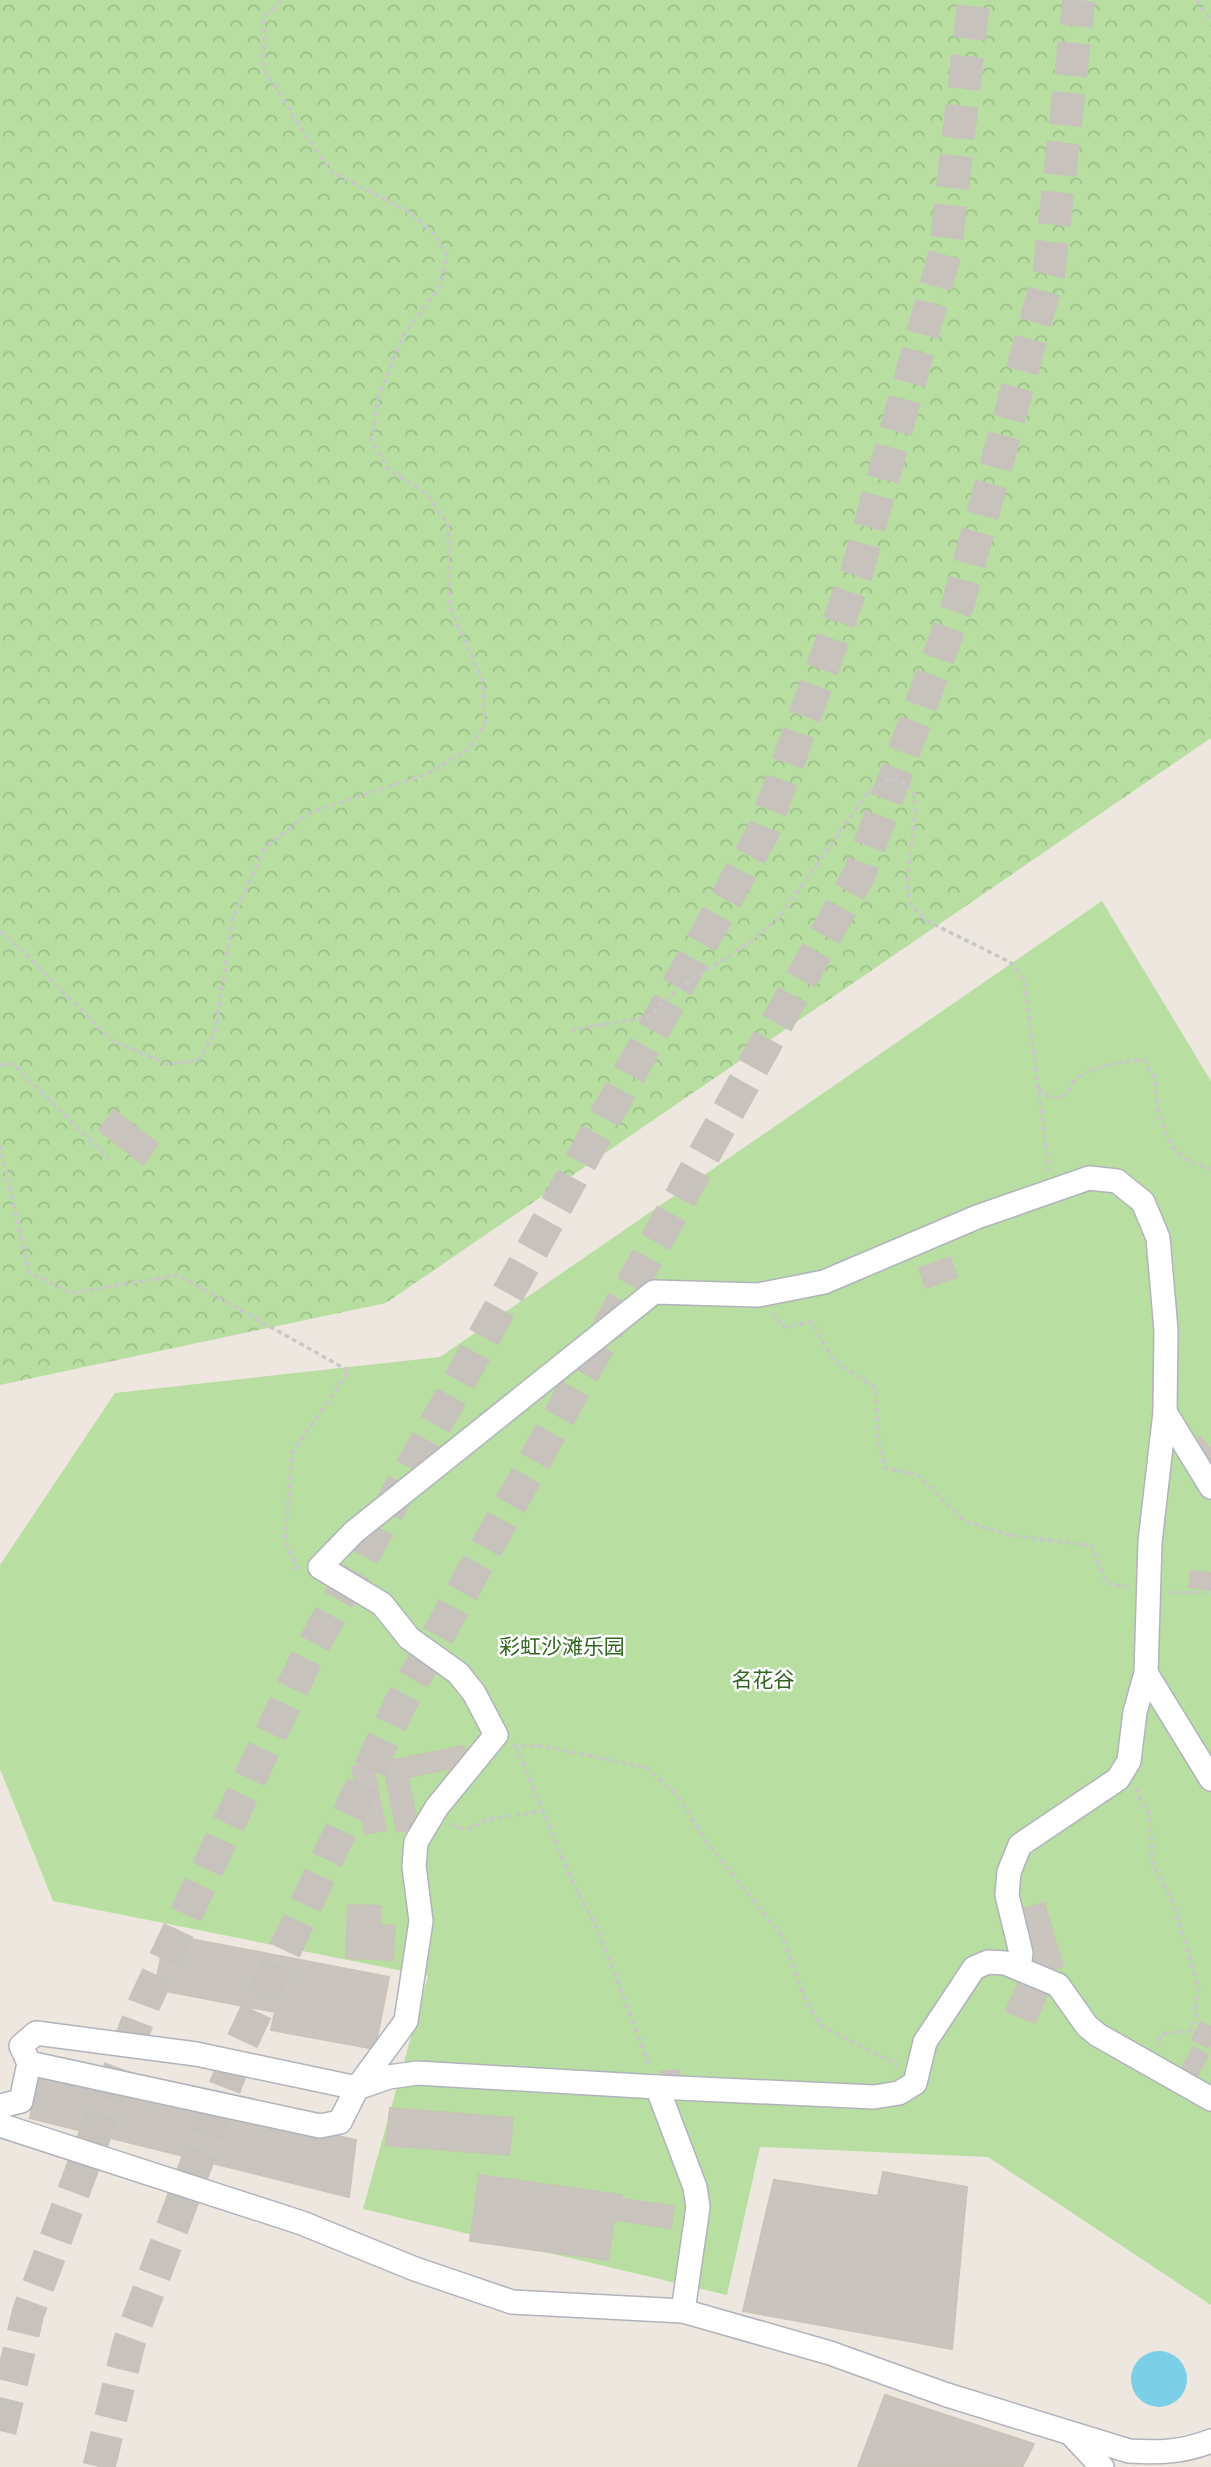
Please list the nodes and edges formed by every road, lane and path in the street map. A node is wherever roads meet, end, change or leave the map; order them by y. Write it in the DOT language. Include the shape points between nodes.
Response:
graph roads {
  1 [pos="282,0"];
  2 [pos="1197,0"];
  3 [pos="1211,22"];
  4 [pos="0,932"];
  5 [pos="571,1030"];
  6 [pos="0,1065"];
  7 [pos="1038,1088"];
  8 [pos="0,1145"];
  9 [pos="108,1159"];
  10 [pos="1211,1169"];
  11 [pos="1052,1191"];
  12 [pos="758,1295"];
  13 [pos="1165,1412"];
  14 [pos="1211,1487"];
  15 [pos="320,1567"];
  16 [pos="1149,1586"];
  17 [pos="1211,1592"];
  18 [pos="1146,1673"];
  19 [pos="496,1734"];
  20 [pos="516,1746"];
  21 [pos="1129,1761"];
  22 [pos="1211,1779"];
  23 [pos="437,1807"];
  24 [pos="543,1811"];
  25 [pos="1019,1968"];
  26 [pos="1190,2031"];
  27 [pos="920,2059"];
  28 [pos="29,2063"];
  29 [pos="657,2087"];
  30 [pos="356,2088"];
  31 [pos="1211,2099"];
  32 [pos="0,2106"];
  33 [pos="0,2125"];
  34 [pos="683,2311"];
  35 [pos="1072,2435"];
  36 [pos="1211,2441"];
  37 [pos="1102,2467"];
  1 -- 4 [label="path" via="264,17 264,69 307,139 332,172 411,213 436,236 447,255 441,285 403,335 379,396 371,440 388,469 427,494 448,524 449,605 483,682 485,723 469,750 427,774 309,813 264,849 233,918 215,1033 198,1061 167,1064 111,1040"];
  2 -- 3 [label="path"];
  5 -- 7 [label="path" via="648,1017 678,989 748,943 779,918 869,791 887,779 897,779 914,791 907,886 911,904 925,920 1010,962 1024,979"];
  6 -- 9 [label="path" via="13,1064"];
  7 -- 10 [label="path" via="1048,1097 1059,1098 1090,1071 1145,1060 1155,1080 1158,1112 1172,1147 1188,1161"];
  7 -- 11 [label="path"];
  8 -- 15 [label="path" via="29,1272 71,1293 178,1275 349,1371 292,1453 285,1541 296,1569"];
  11 -- 12 [label="street" via="976,1217 824,1282"];
  11 -- 13 [label="street" via="1089,1178 1116,1181 1143,1202 1158,1238 1166,1329"];
  12 -- 15 [label="street" via="654,1292 354,1532"];
  12 -- 16 [label="path" via="784,1327 812,1322 833,1360 876,1388 879,1447 885,1468 918,1475 964,1521 1009,1535 1093,1546 1106,1583"];
  13 -- 14 [label="street"];
  13 -- 16 [label="street"];
  15 -- 19 [label="street" via="383,1604 409,1638 458,1673"];
  16 -- 17 [label="path" via="1168,1593"];
  16 -- 18 [label="street"];
  18 -- 21 [label="street"];
  18 -- 22 [label="street"];
  19 -- 20 [label="path"];
  19 -- 23 [label="street"];
  20 -- 24 [label="path"];
  20 -- 27 [label="path" via="544,1746 647,1768 677,1795 708,1844 782,1936 820,2025 901,2066"];
  21 -- 25 [label="street" via="1118,1779 1020,1845 1009,1872 1007,1895 1021,1953"];
  21 -- 26 [label="path" via="1138,1795 1150,1814 1152,1862 1173,1903 1199,1990 1197,2016"];
  23 -- 24 [label="path" via="457,1828 469,1829 486,1820"];
  23 -- 30 [label="street" via="416,1842 414,1866 421,1921 406,2021"];
  24 -- 29 [label="path" via="597,1928"];
  25 -- 27 [label="street" via="988,1962 974,1968 925,2042"];
  25 -- 31 [label="street" via="1058,1985 1098,2035"];
  27 -- 29 [label="street" via="915,2084 900,2093 874,2097"];
  28 -- 30 [label="street" via="320,2126 340,2122"];
  28 -- 30 [label="street" via="21,2046 36,2033 56,2034 196,2054"];
  28 -- 32 [label="street" via="21,2101"];
  29 -- 30 [label="street" via="418,2073"];
  29 -- 34 [label="street" via="695,2187 698,2207"];
  33 -- 34 [label="street" via="302,2223 512,2302"];
  34 -- 35 [label="street" via="830,2354"];
  35 -- 36 [label="street" via="1129,2451 1156,2453 1193,2449"];
  35 -- 37 [label="street"];
}
